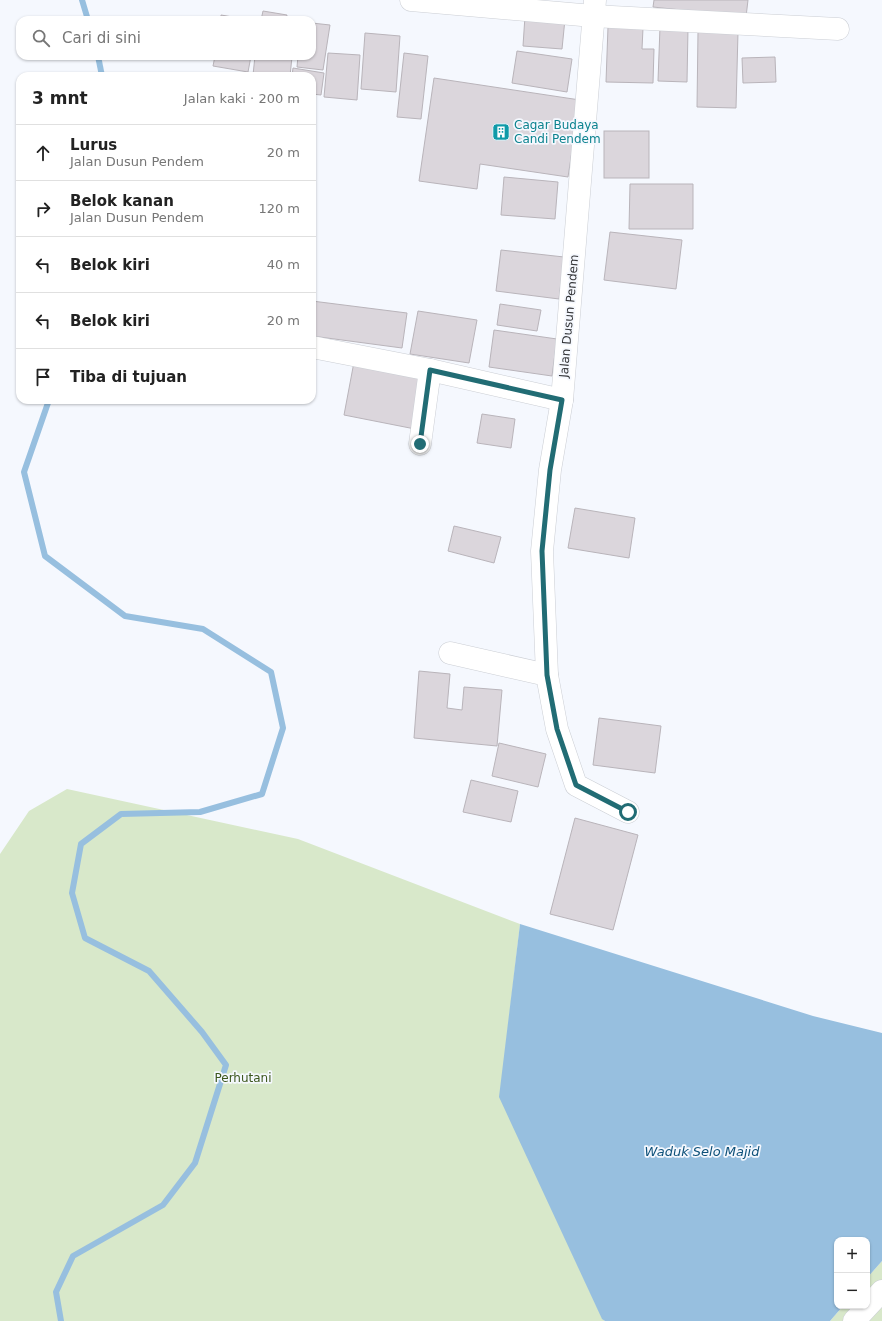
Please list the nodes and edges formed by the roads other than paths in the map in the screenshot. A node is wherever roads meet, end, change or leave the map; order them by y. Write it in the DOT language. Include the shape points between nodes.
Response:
graph roads {
  1 [pos="411,0"];
  2 [pos="594,8"];
  3 [pos="838,29"];
  4 [pos="316,348"];
  5 [pos="430,370"];
  6 [pos="562,400"];
  7 [pos="420,444"];
  8 [pos="450,653"];
  9 [pos="547,675"];
  10 [pos="628,812"];
  11 [pos="882,1291"];
  12 [pos="854,1321"];
  1 -- 2 [label="street"];
  2 -- 3 [label="street"];
  2 -- 6 [label="street, Jalan Dusun Pendem"];
  4 -- 5 [label="street"];
  5 -- 6 [label="street"];
  5 -- 7 [label="street"];
  6 -- 9 [label="street, Jalan Dusun Pendem" via="550,470 542,551"];
  8 -- 9 [label="street"];
  9 -- 10 [label="street, Jalan Dusun Pendem" via="557,729 576,785"];
  11 -- 12 [label="street"];
}
